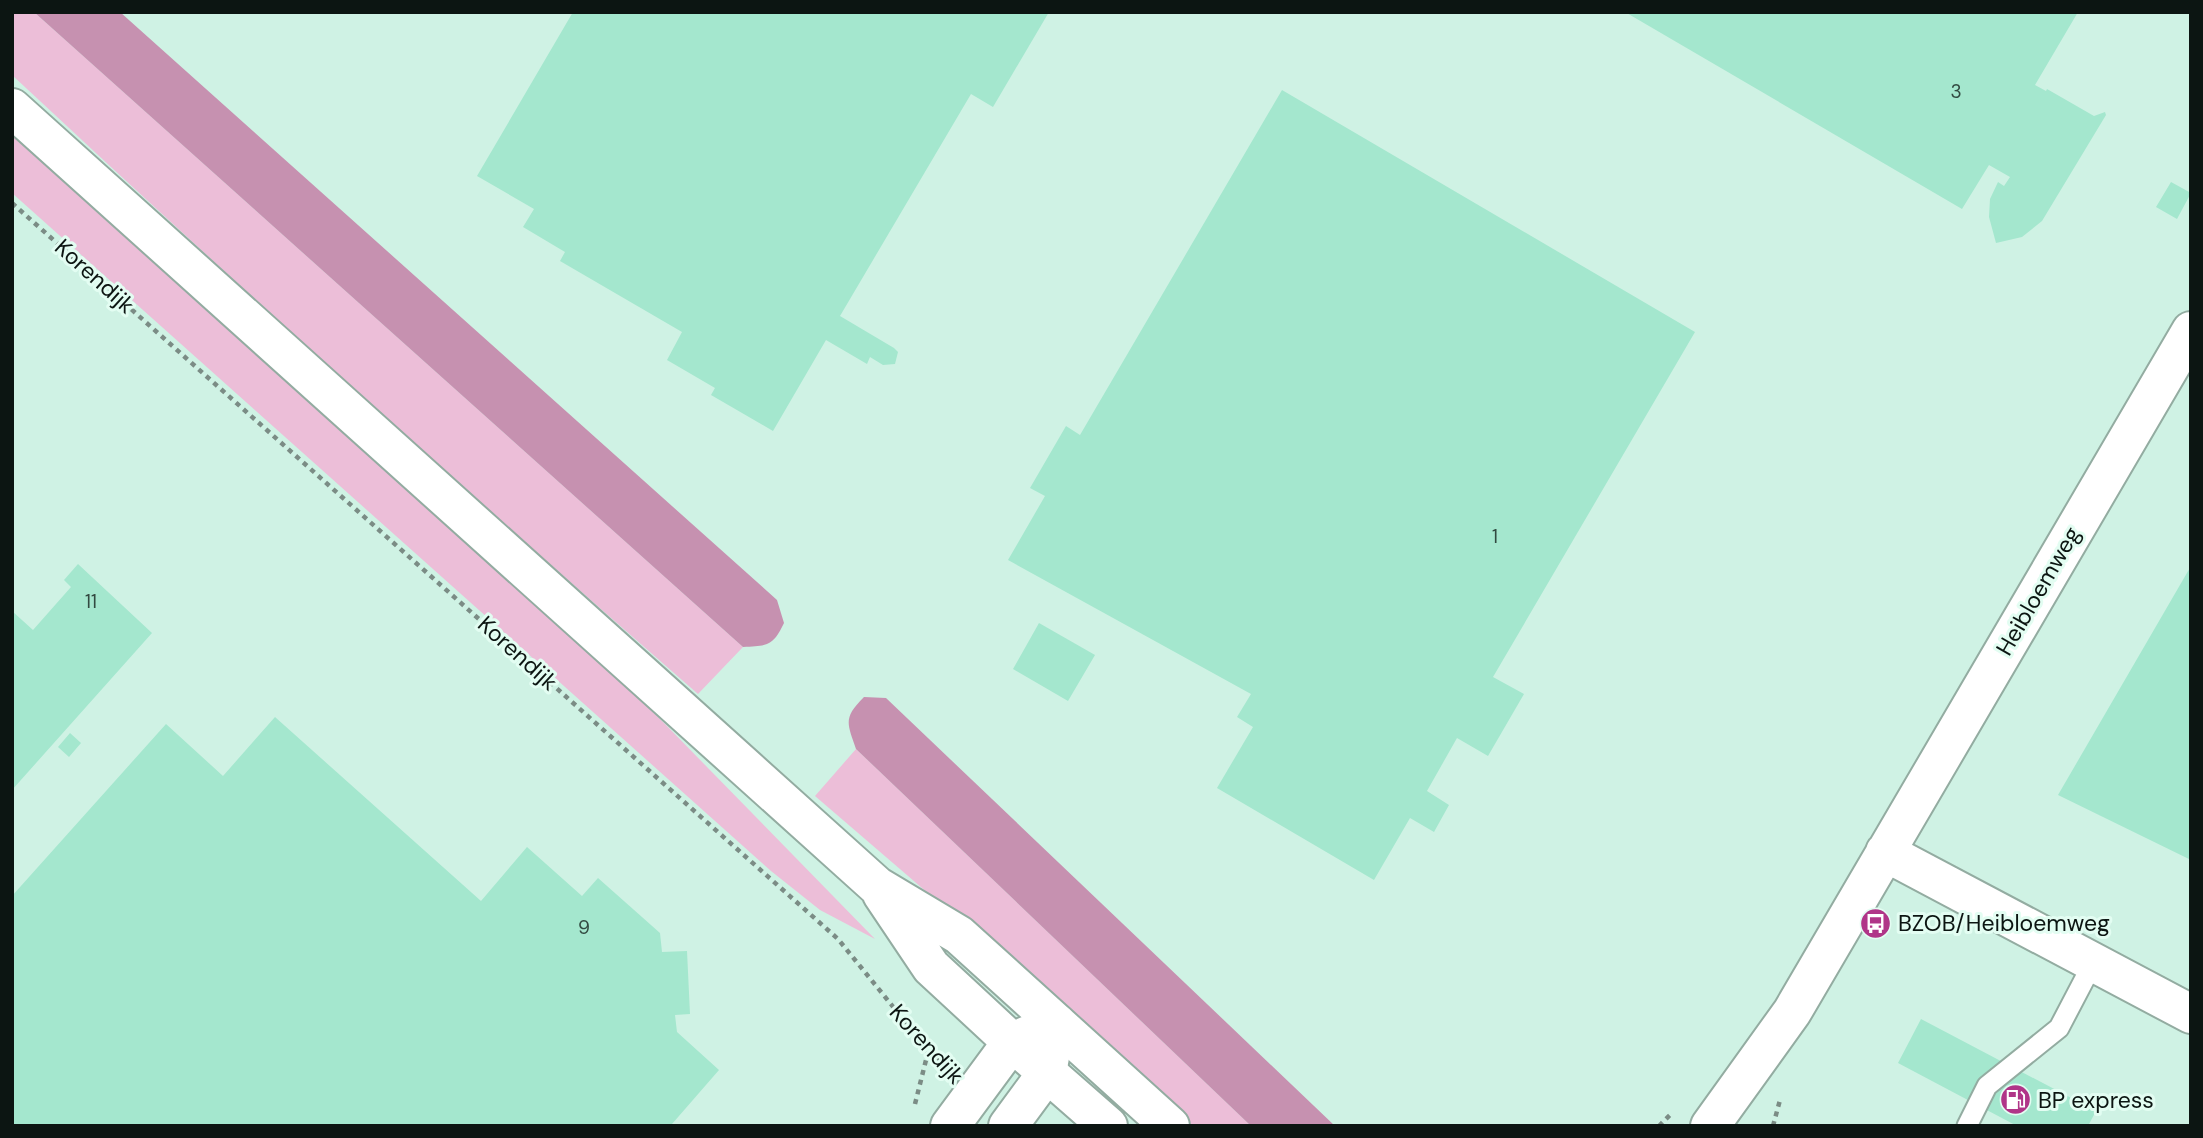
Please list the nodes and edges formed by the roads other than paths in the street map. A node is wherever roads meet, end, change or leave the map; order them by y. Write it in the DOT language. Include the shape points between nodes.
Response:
graph roads {
  1 [pos="12,108"];
  2 [pos="2191,331"];
  3 [pos="1885,852"];
  4 [pos="877,886"];
  5 [pos="2094,963"];
  6 [pos="2191,1014"];
  7 [pos="1056,1023"];
  8 [pos="1012,1042"];
  9 [pos="1047,1073"];
  10 [pos="950,1126"];
  11 [pos="1008,1126"];
  12 [pos="1108,1126"];
  13 [pos="1170,1126"];
  14 [pos="1710,1126"];
  15 [pos="1967,1126"];
  1 -- 4 [label="street"];
  2 -- 3 [label="street, Heibloemweg"];
  3 -- 5 [label="street"];
  3 -- 14 [label="street, Heibloemweg" via="1792,1012"];
  4 -- 7 [label="street" via="959,935"];
  4 -- 8 [label="street" via="931,967"];
  5 -- 6 [label="street"];
  5 -- 15 [label="lane" via="2059,1028 1987,1086"];
  7 -- 8 [label="street"];
  7 -- 9 [label="street"];
  7 -- 13 [label="street"];
  8 -- 9 [label="street"];
  8 -- 10 [label="street"];
  9 -- 11 [label="street"];
  9 -- 12 [label="street"];
}
